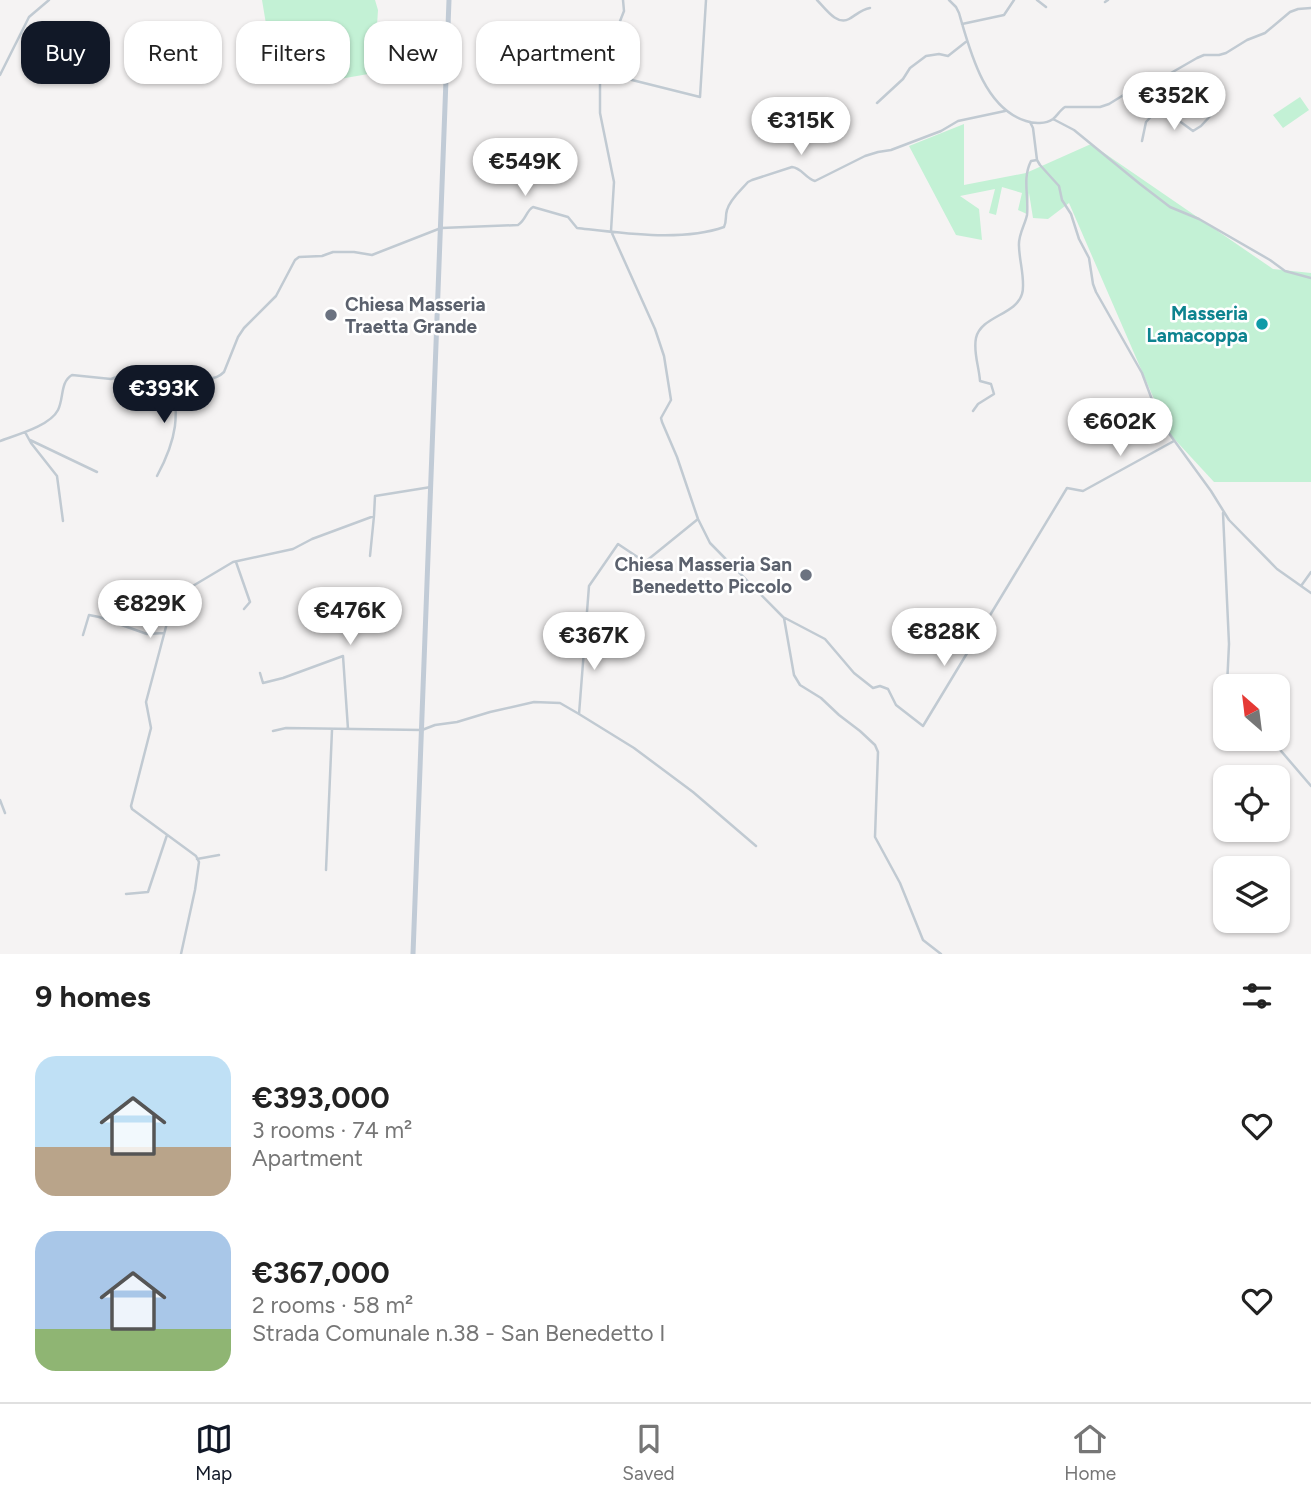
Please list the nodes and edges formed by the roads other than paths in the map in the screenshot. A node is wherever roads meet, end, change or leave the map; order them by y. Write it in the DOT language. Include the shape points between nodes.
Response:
graph roads {
  1 [pos="49,0"];
  2 [pos="449,0"];
  3 [pos="623,0"];
  4 [pos="706,0"];
  5 [pos="817,0"];
  6 [pos="949,0"];
  7 [pos="1014,0"];
  8 [pos="1037,0"];
  9 [pos="1046,7"];
  10 [pos="870,8"];
  11 [pos="1311,8"];
  12 [pos="962,24"];
  13 [pos="967,41"];
  14 [pos="0,75"];
  15 [pos="640,82"];
  16 [pos="1142,86"];
  17 [pos="877,103"];
  18 [pos="1160,107"];
  19 [pos="1004,111"];
  20 [pos="1213,113"];
  21 [pos="1053,119"];
  22 [pos="1030,122"];
  23 [pos="1142,141"];
  24 [pos="1037,160"];
  25 [pos="441,228"];
  26 [pos="611,231"];
  27 [pos="1311,278"];
  28 [pos="171,374"];
  29 [pos="973,411"];
  30 [pos="25,432"];
  31 [pos="30,440"];
  32 [pos="0,441"];
  33 [pos="1174,442"];
  34 [pos="97,472"];
  35 [pos="157,476"];
  36 [pos="431,487"];
  37 [pos="1223,510"];
  38 [pos="374,516"];
  39 [pos="698,519"];
  40 [pos="1229,520"];
  41 [pos="63,521"];
  42 [pos="1224,523"];
  43 [pos="370,555"];
  44 [pos="236,562"];
  45 [pos="1311,572"];
  46 [pos="1301,586"];
  47 [pos="1311,593"];
  48 [pos="244,609"];
  49 [pos="784,618"];
  50 [pos="164,632"];
  51 [pos="83,635"];
  52 [pos="260,673"];
  53 [pos="1228,674"];
  54 [pos="579,715"];
  55 [pos="348,729"];
  56 [pos="332,730"];
  57 [pos="422,730"];
  58 [pos="273,731"];
  59 [pos="1281,751"];
  60 [pos="1311,786"];
  61 [pos="0,800"];
  62 [pos="5,813"];
  63 [pos="167,835"];
  64 [pos="756,846"];
  65 [pos="219,855"];
  66 [pos="197,859"];
  67 [pos="326,870"];
  68 [pos="126,894"];
  69 [pos="181,954"];
  70 [pos="413,954"];
  71 [pos="941,954"];
  1 -- 14 [label="street" via="30,17"];
  2 -- 25 [label="main road"];
  3 -- 26 [label="street" via="624,11 600,72 600,113 614,182"];
  4 -- 15 [label="street" via="699,97"];
  5 -- 10 [label="street" via="840,20 847,21"];
  6 -- 12 [label="street"];
  7 -- 12 [label="street" via="1004,15"];
  8 -- 9 [label="street"];
  11 -- 16 [label="street" via="1290,12 1265,33 1226,53 1204,55"];
  12 -- 13 [label="street"];
  13 -- 17 [label="street" via="948,56 926,56"];
  13 -- 19 [label="street" via="979,73"];
  16 -- 18 [label="street"];
  16 -- 21 [label="street" via="1100,107 1065,107"];
  18 -- 20 [label="street" via="1194,131"];
  18 -- 23 [label="street" via="1146,122"];
  19 -- 22 [label="street"];
  19 -- 26 [label="street" via="958,121 891,150 864,156 815,181 795,167 752,180 730,204 727,223 720,228 650,235"];
  21 -- 22 [label="street"];
  21 -- 27 [label="street" via="1074,130 1170,207 1199,219 1280,269"];
  22 -- 24 [label="street"];
  24 -- 29 [label="street" via="1031,161 1026,173 1027,214 1018,243 1024,292 1019,302 977,334 980,380 991,384 994,394"];
  24 -- 33 [label="street" via="1059,186 1089,258 1096,292"];
  25 -- 26 [label="street" via="518,225 533,207 568,217 577,228"];
  25 -- 28 [label="street" via="372,255 333,252 299,257 276,296 238,337 220,376 206,379"];
  25 -- 36 [label="main road"];
  26 -- 39 [label="street" via="664,356 671,396 661,418"];
  28 -- 30 [label="street" via="131,372 111,379 72,375 65,381 59,409"];
  28 -- 35 [label="street" via="177,405 175,431"];
  30 -- 31 [label="street"];
  30 -- 32 [label="street"];
  31 -- 34 [label="street"];
  31 -- 41 [label="street" via="57,476"];
  33 -- 37 [label="street"];
  33 -- 49 [label="street" via="1083,491 1068,488 923,726 896,705 888,689 873,688 854,673 824,639"];
  36 -- 38 [label="street" via="376,496"];
  36 -- 57 [label="main road"];
  37 -- 40 [label="street"];
  37 -- 42 [label="street"];
  38 -- 43 [label="street"];
  38 -- 44 [label="street" via="293,549"];
  39 -- 49 [label="street" via="710,542"];
  39 -- 54 [label="street" via="645,562 618,544 589,586"];
  40 -- 42 [label="street"];
  40 -- 46 [label="street" via="1277,569"];
  42 -- 53 [label="street"];
  44 -- 48 [label="street" via="250,602"];
  44 -- 50 [label="street" via="186,590 171,608"];
  45 -- 46 [label="street"];
  46 -- 47 [label="street"];
  49 -- 71 [label="street" via="794,675 800,685 876,745 875,837 923,940"];
  50 -- 51 [label="street" via="147,634 89,615"];
  50 -- 63 [label="street" via="146,702 151,728 131,806"];
  52 -- 55 [label="street" via="263,682 283,678 343,656"];
  54 -- 57 [label="street" via="560,703 534,702"];
  54 -- 64 [label="street" via="634,748"];
  55 -- 56 [label="street"];
  55 -- 57 [label="street"];
  56 -- 58 [label="street"];
  56 -- 67 [label="street"];
  57 -- 70 [label="main road"];
  59 -- 60 [label="street"];
  61 -- 62 [label="street"];
  63 -- 66 [label="street"];
  63 -- 68 [label="street" via="148,892"];
  65 -- 66 [label="street"];
  66 -- 69 [label="street"];
}
